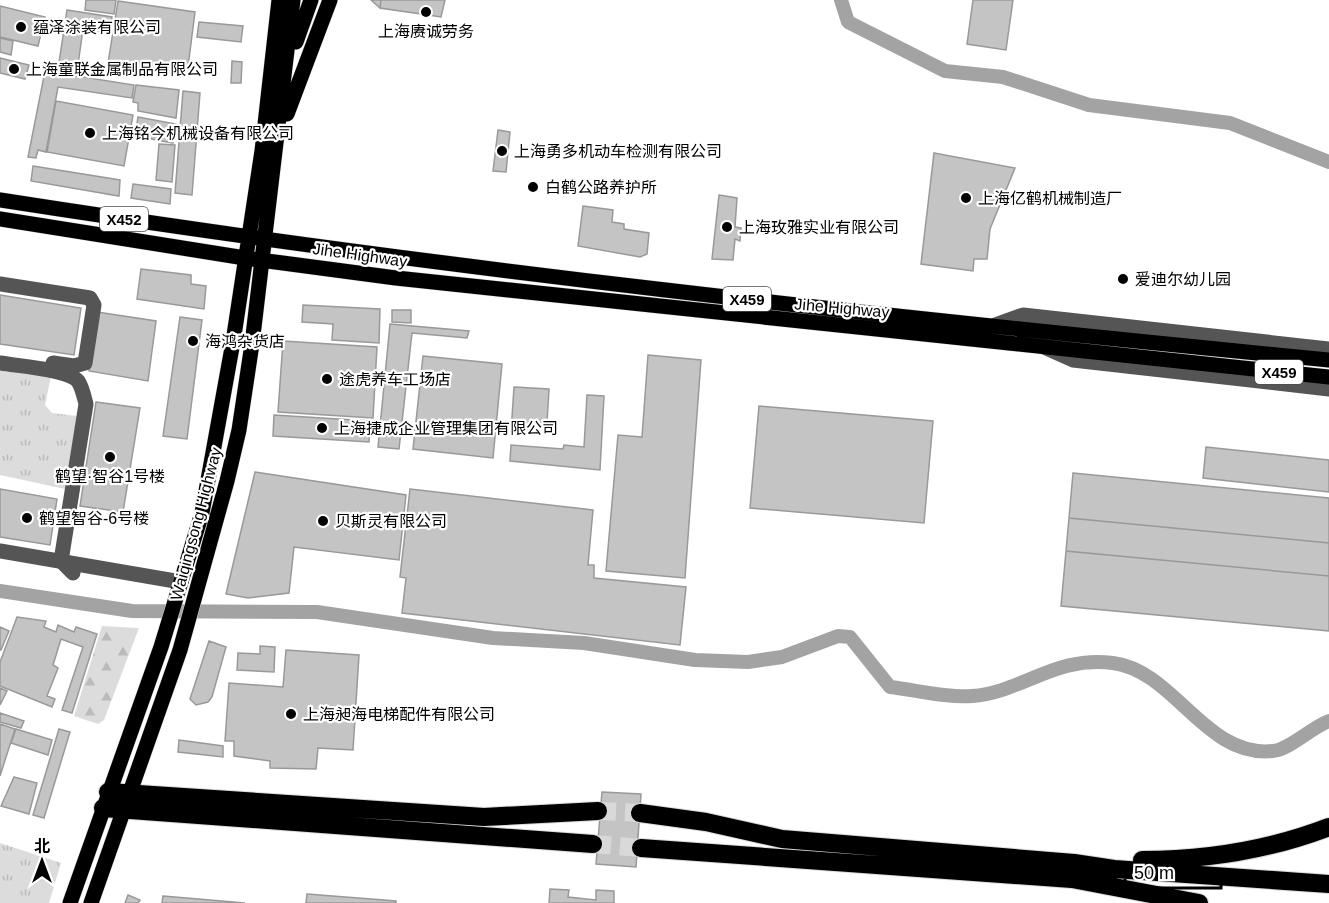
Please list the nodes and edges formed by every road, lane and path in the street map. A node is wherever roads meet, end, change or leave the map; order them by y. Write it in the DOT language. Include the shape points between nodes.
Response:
graph roads {
  1 [pos="279,0"];
  2 [pos="293,0"];
  3 [pos="311,0"];
  4 [pos="330,0"];
  5 [pos="286,72"];
  6 [pos="279,140"];
  7 [pos="262,145"];
  8 [pos="0,200"];
  9 [pos="0,219"];
  10 [pos="247,238"];
  11 [pos="264,241"];
  12 [pos="245,258"];
  13 [pos="262,259"];
  14 [pos="0,284"];
  15 [pos="1233,345"];
  16 [pos="1329,349"];
  17 [pos="0,354"];
  18 [pos="1329,360"];
  19 [pos="0,363"];
  20 [pos="74,366"];
  21 [pos="1228,373"];
  22 [pos="1329,377"];
  23 [pos="1329,389"];
  24 [pos="0,551"];
  25 [pos="0,561"];
  26 [pos="70,566"];
  27 [pos="179,590"];
  28 [pos="106,800"];
  29 [pos="125,802"];
  30 [pos="598,811"];
  31 [pos="640,813"];
  32 [pos="1329,827"];
  33 [pos="593,844"];
  34 [pos="641,848"];
  35 [pos="1073,871"];
  36 [pos="1329,884"];
  37 [pos="1307,887"];
  38 [pos="1329,894"];
  39 [pos="70,903"];
  40 [pos="91,903"];
  41 [pos="1199,903"];
  1 -- 7 [label="main road, Waiqingsong Highway"];
  2 -- 5 [label="main road, Waiqingsong Highway"];
  3 -- 5 [label="main road, Waiqingsong Highway"];
  4 -- 6 [label="main road, Waiqingsong Highway"];
  5 -- 6 [label="main road, Waiqingsong Highway"];
  5 -- 7 [label="main road, Waiqingsong Highway"];
  6 -- 11 [label="main road, Waiqingsong Highway"];
  7 -- 10 [label="main road, Waiqingsong Highway"];
  8 -- 10 [label="main road, X452"];
  9 -- 12 [label="main road, X452"];
  10 -- 11 [label="main road, Jihe Highway / X459"];
  10 -- 12 [label="main road, Waiqingsong Highway"];
  11 -- 13 [label="main road, Waiqingsong Highway"];
  11 -- 15 [label="main road, Jihe Highway / X459" via="736,298"];
  12 -- 13 [label="main road, Jihe Highway / X459"];
  12 -- 27 [label="main road, Waiqingsong Highway" via="202,513"];
  13 -- 21 [label="main road, Jihe Highway / X459" via="733,316 1041,345"];
  13 -- 29 [label="main road, Waiqingsong Highway" via="239,430 195,602"];
  14 -- 20 [label="lane" via="90,298 94,305 87,357 85,363"];
  15 -- 16 [label="lane"];
  15 -- 18 [label="main road, Jihe Highway / X459"];
  17 -- 20 [label="lane"];
  19 -- 26 [label="lane" via="63,373 77,380 81,389 86,404"];
  20 -- 26 [label="lane" via="92,391 69,547"];
  21 -- 22 [label="main road, Jihe Highway / X459"];
  21 -- 23 [label="lane"];
  24 -- 26 [label="lane"];
  25 -- 26 [label="lane"];
  26 -- 27 [label="lane"];
  27 -- 28 [label="main road, Waiqingsong Highway"];
  28 -- 29 [label="highway"];
  28 -- 39 [label="main road, Waiqingsong Highway"];
  29 -- 30 [label="highway" via="484,817"];
  29 -- 33 [label="highway"];
  29 -- 40 [label="main road, Waiqingsong Highway"];
  31 -- 35 [label="highway" via="706,822 782,839"];
  32 -- 35 [label="highway" via="1290,842 1245,852"];
  34 -- 35 [label="highway"];
  35 -- 37 [label="highway" via="1114,869"];
  35 -- 41 [label="highway"];
  36 -- 37 [label="highway"];
  37 -- 38 [label="highway"];
}
